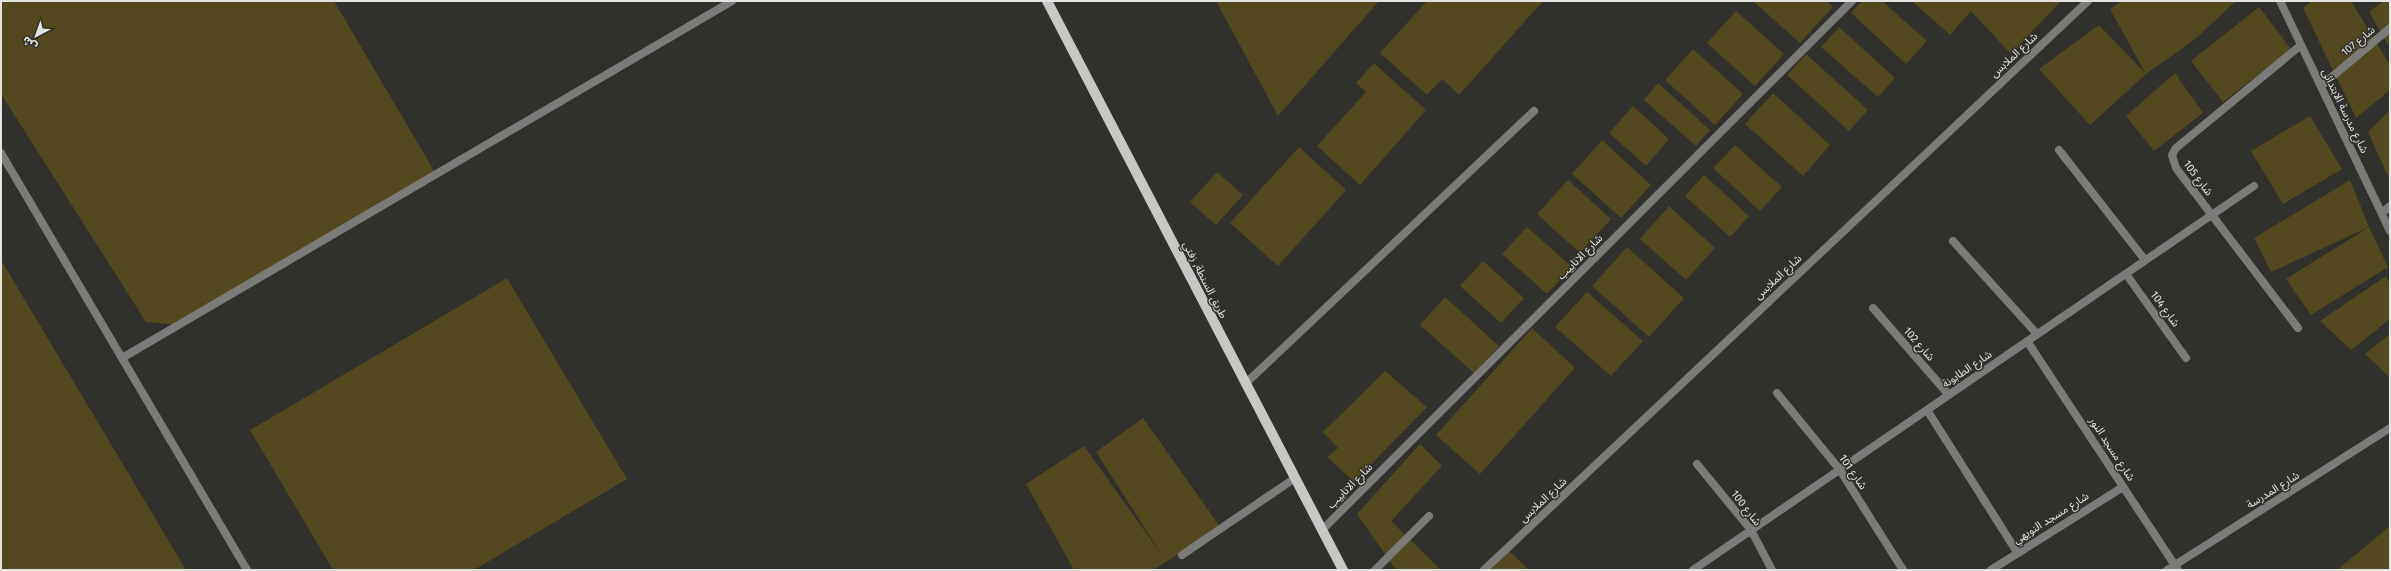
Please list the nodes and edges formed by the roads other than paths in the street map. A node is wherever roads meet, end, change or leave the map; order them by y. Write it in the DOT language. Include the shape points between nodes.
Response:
graph roads {
  1 [pos="732,1"];
  2 [pos="1047,1"];
  3 [pos="1852,1"];
  4 [pos="2088,1"];
  5 [pos="2283,2"];
  6 [pos="2390,28"];
  7 [pos="2301,45"];
  8 [pos="2321,86"];
  9 [pos="1534,111"];
  10 [pos="2059,150"];
  11 [pos="1,153"];
  12 [pos="2254,186"];
  13 [pos="2390,206"];
  14 [pos="2382,213"];
  15 [pos="2212,215"];
  16 [pos="2390,231"];
  17 [pos="1953,241"];
  18 [pos="2145,260"];
  19 [pos="2126,274"];
  20 [pos="1873,308"];
  21 [pos="2298,328"];
  22 [pos="2037,334"];
  23 [pos="2027,341"];
  24 [pos="122,358"];
  25 [pos="2186,358"];
  26 [pos="1246,384"];
  27 [pos="1777,393"];
  28 [pos="1949,395"];
  29 [pos="1927,410"];
  30 [pos="2390,428"];
  31 [pos="1697,464"];
  32 [pos="1840,470"];
  33 [pos="1295,478"];
  34 [pos="2123,487"];
  35 [pos="1429,516"];
  36 [pos="1323,528"];
  37 [pos="1751,530"];
  38 [pos="2018,552"];
  39 [pos="1182,555"];
  40 [pos="2176,568"];
  41 [pos="247,570"];
  42 [pos="1343,570"];
  43 [pos="1375,570"];
  44 [pos="1484,570"];
  45 [pos="1693,570"];
  46 [pos="1772,570"];
  47 [pos="1904,570"];
  48 [pos="1991,570"];
  49 [pos="2167,570"];
  1 -- 24 [label="street"];
  2 -- 26 [label="main road, طريق السنطة, زفتي"];
  3 -- 36 [label="street, شارع الانابيب"];
  4 -- 44 [label="street, شارع الملابس"];
  5 -- 7 [label="street, شارع مدرسة الابتدائى"];
  6 -- 8 [label="street, شارع 107"];
  7 -- 8 [label="street, شارع مدرسة الابتدائى"];
  7 -- 15 [label="street, شارع 105" via="2173,151 2174,164"];
  8 -- 14 [label="street, شارع مدرسة الابتدائى"];
  9 -- 26 [label="street"];
  10 -- 18 [label="street"];
  11 -- 24 [label="street"];
  12 -- 15 [label="street, شارع الطابونة"];
  13 -- 14 [label="street"];
  14 -- 16 [label="street, شارع مدرسة الابتدائى"];
  15 -- 18 [label="street, شارع الطابونة"];
  15 -- 21 [label="street, شارع 105"];
  17 -- 22 [label="street"];
  18 -- 19 [label="street, شارع الطابونة"];
  19 -- 22 [label="street, شارع الطابونة"];
  19 -- 25 [label="street, شارع 104"];
  20 -- 28 [label="street, شارع 102"];
  22 -- 23 [label="street, شارع الطابونة"];
  23 -- 28 [label="street, شارع الطابونة"];
  23 -- 34 [label="street, شارع مسجد النور"];
  24 -- 41 [label="street"];
  26 -- 33 [label="main road, طريق السنطة, زفتي"];
  27 -- 32 [label="street, شارع 101"];
  28 -- 29 [label="street, شارع الطابونة"];
  29 -- 32 [label="street, شارع الطابونة"];
  29 -- 38 [label="street"];
  30 -- 40 [label="street, شارع المدرسة"];
  31 -- 37 [label="street, شارع 100"];
  32 -- 37 [label="street, شارع الطابونة"];
  32 -- 47 [label="street, شارع 101"];
  33 -- 36 [label="main road, طريق السنطة, زفتي"];
  33 -- 39 [label="street"];
  34 -- 38 [label="street, شارع مسجد النويهي"];
  34 -- 40 [label="street, شارع مسجد النور"];
  35 -- 43 [label="street"];
  36 -- 42 [label="main road, طريق السنطة, زفتي"];
  37 -- 45 [label="street, شارع الطابونة"];
  37 -- 46 [label="street, شارع 100"];
  38 -- 48 [label="street, شارع مسجد النويهي"];
  40 -- 49 [label="street, شارع المدرسة"];
}
